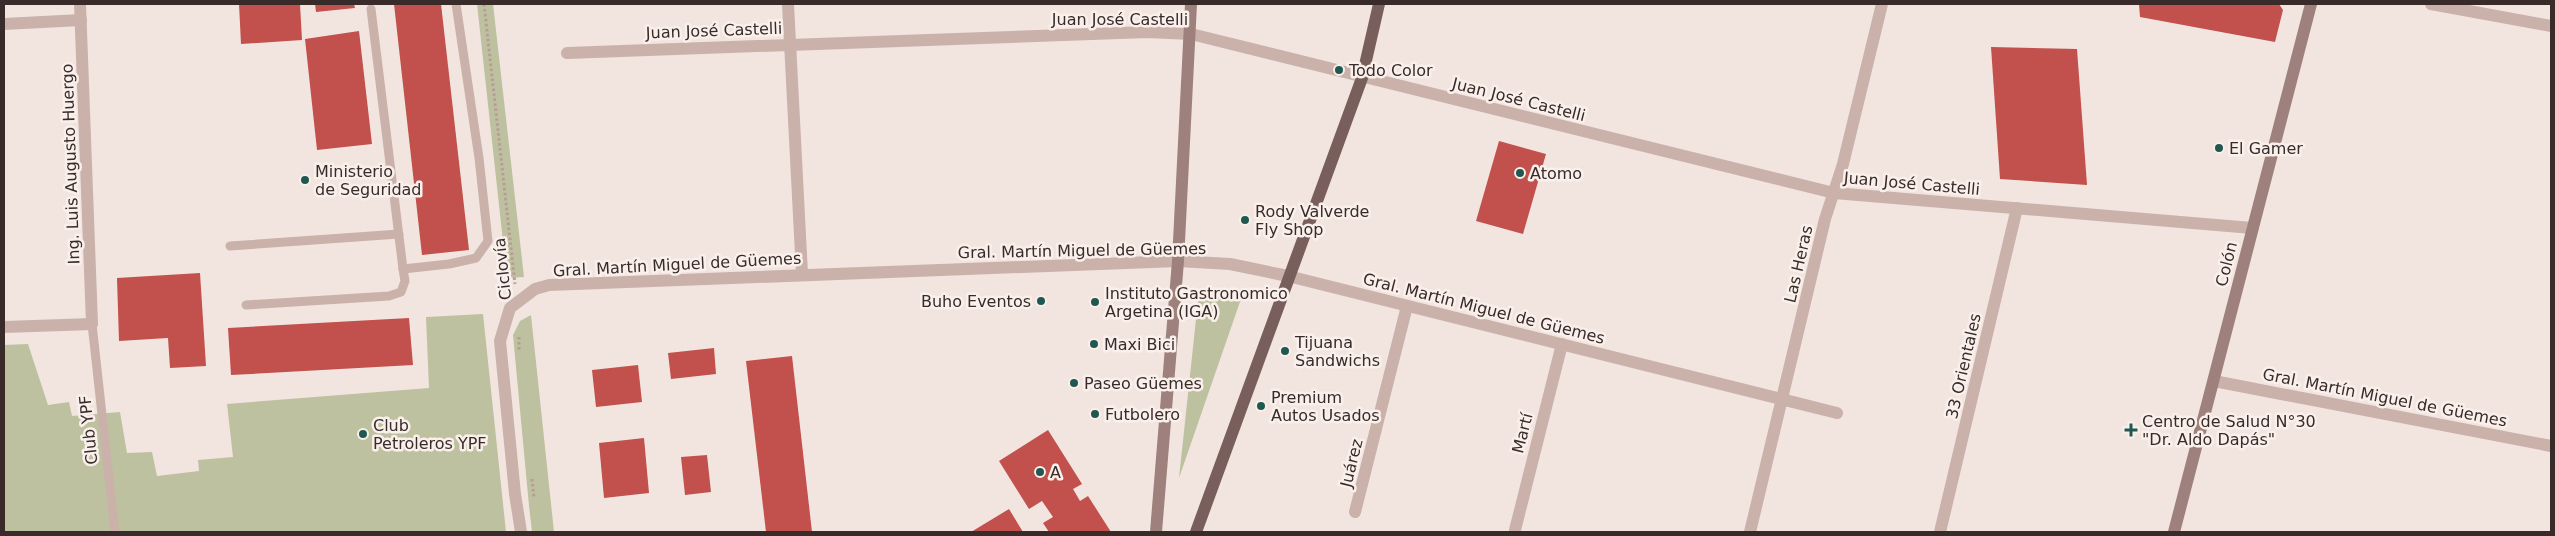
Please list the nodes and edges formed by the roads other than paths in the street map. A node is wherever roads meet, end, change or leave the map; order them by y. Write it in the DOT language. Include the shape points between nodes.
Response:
graph roads {
  1 [pos="80,4"];
  2 [pos="456,4"];
  3 [pos="788,4"];
  4 [pos="1191,4"];
  5 [pos="1378,4"];
  6 [pos="1882,4"];
  7 [pos="2311,4"];
  8 [pos="2431,4"];
  9 [pos="371,9"];
  10 [pos="80,20"];
  11 [pos="4,24"];
  12 [pos="2551,26"];
  13 [pos="1191,34"];
  14 [pos="790,43"];
  15 [pos="567,53"];
  16 [pos="1362,78"];
  17 [pos="1834,193"];
  18 [pos="2018,208"];
  19 [pos="2252,228"];
  20 [pos="399,234"];
  21 [pos="230,246"];
  22 [pos="1178,261"];
  23 [pos="404,269"];
  24 [pos="802,274"];
  25 [pos="1288,276"];
  26 [pos="246,305"];
  27 [pos="1407,306"];
  28 [pos="92,324"];
  29 [pos="4,327"];
  30 [pos="1562,344"];
  31 [pos="2214,381"];
  32 [pos="1782,399"];
  33 [pos="1837,413"];
  34 [pos="2551,446"];
  35 [pos="1355,512"];
  36 [pos="1514,530"];
  37 [pos="115,532"];
  38 [pos="521,532"];
  39 [pos="1156,532"];
  40 [pos="1196,532"];
  41 [pos="1750,532"];
  42 [pos="1940,532"];
  43 [pos="2174,532"];
  1 -- 10 [label="street, Ing. Luis Augusto Huergo"];
  2 -- 23 [label="lane" via="488,241 476,258"];
  3 -- 14 [label="street"];
  4 -- 13 [label="street"];
  5 -- 16 [label="main road"];
  6 -- 17 [label="street, Las Heras"];
  7 -- 19 [label="street, Colón"];
  8 -- 12 [label="street"];
  9 -- 20 [label="lane"];
  10 -- 11 [label="street"];
  10 -- 28 [label="street, Ing. Luis Augusto Huergo"];
  13 -- 14 [label="street, Juan José Castelli" via="1148,32"];
  13 -- 16 [label="street, Juan José Castelli"];
  13 -- 22 [label="street"];
  14 -- 15 [label="street, Juan José Castelli"];
  14 -- 24 [label="street"];
  16 -- 17 [label="street, Juan José Castelli"];
  16 -- 25 [label="main road"];
  17 -- 18 [label="street, Juan José Castelli"];
  17 -- 32 [label="street, Las Heras"];
  18 -- 19 [label="street, Juan José Castelli"];
  18 -- 42 [label="street, 33 Orientales"];
  19 -- 31 [label="street, Colón"];
  20 -- 21 [label="lane"];
  20 -- 23 [label="lane"];
  22 -- 24 [label="street, Gral. Martín Miguel de Güemes"];
  22 -- 25 [label="street, Gral. Martín Miguel de Güemes" via="1237,265"];
  22 -- 39 [label="street"];
  23 -- 26 [label="lane" via="405,282 401,292 389,296"];
  24 -- 38 [label="street, Gral. Martín Miguel de Güemes" via="549,285 535,288 517,301 510,308 500,341"];
  25 -- 27 [label="street, Gral. Martín Miguel de Güemes"];
  25 -- 40 [label="main road"];
  27 -- 30 [label="street, Gral. Martín Miguel de Güemes"];
  27 -- 35 [label="street, Juárez"];
  28 -- 29 [label="street"];
  28 -- 37 [label="lane, Club YPF"];
  30 -- 32 [label="street, Gral. Martín Miguel de Güemes"];
  30 -- 36 [label="street, Martí"];
  31 -- 34 [label="street, Gral. Martín Miguel de Güemes"];
  31 -- 43 [label="street, Colón"];
  32 -- 33 [label="street, Gral. Martín Miguel de Güemes"];
  32 -- 41 [label="street, Las Heras"];
}
